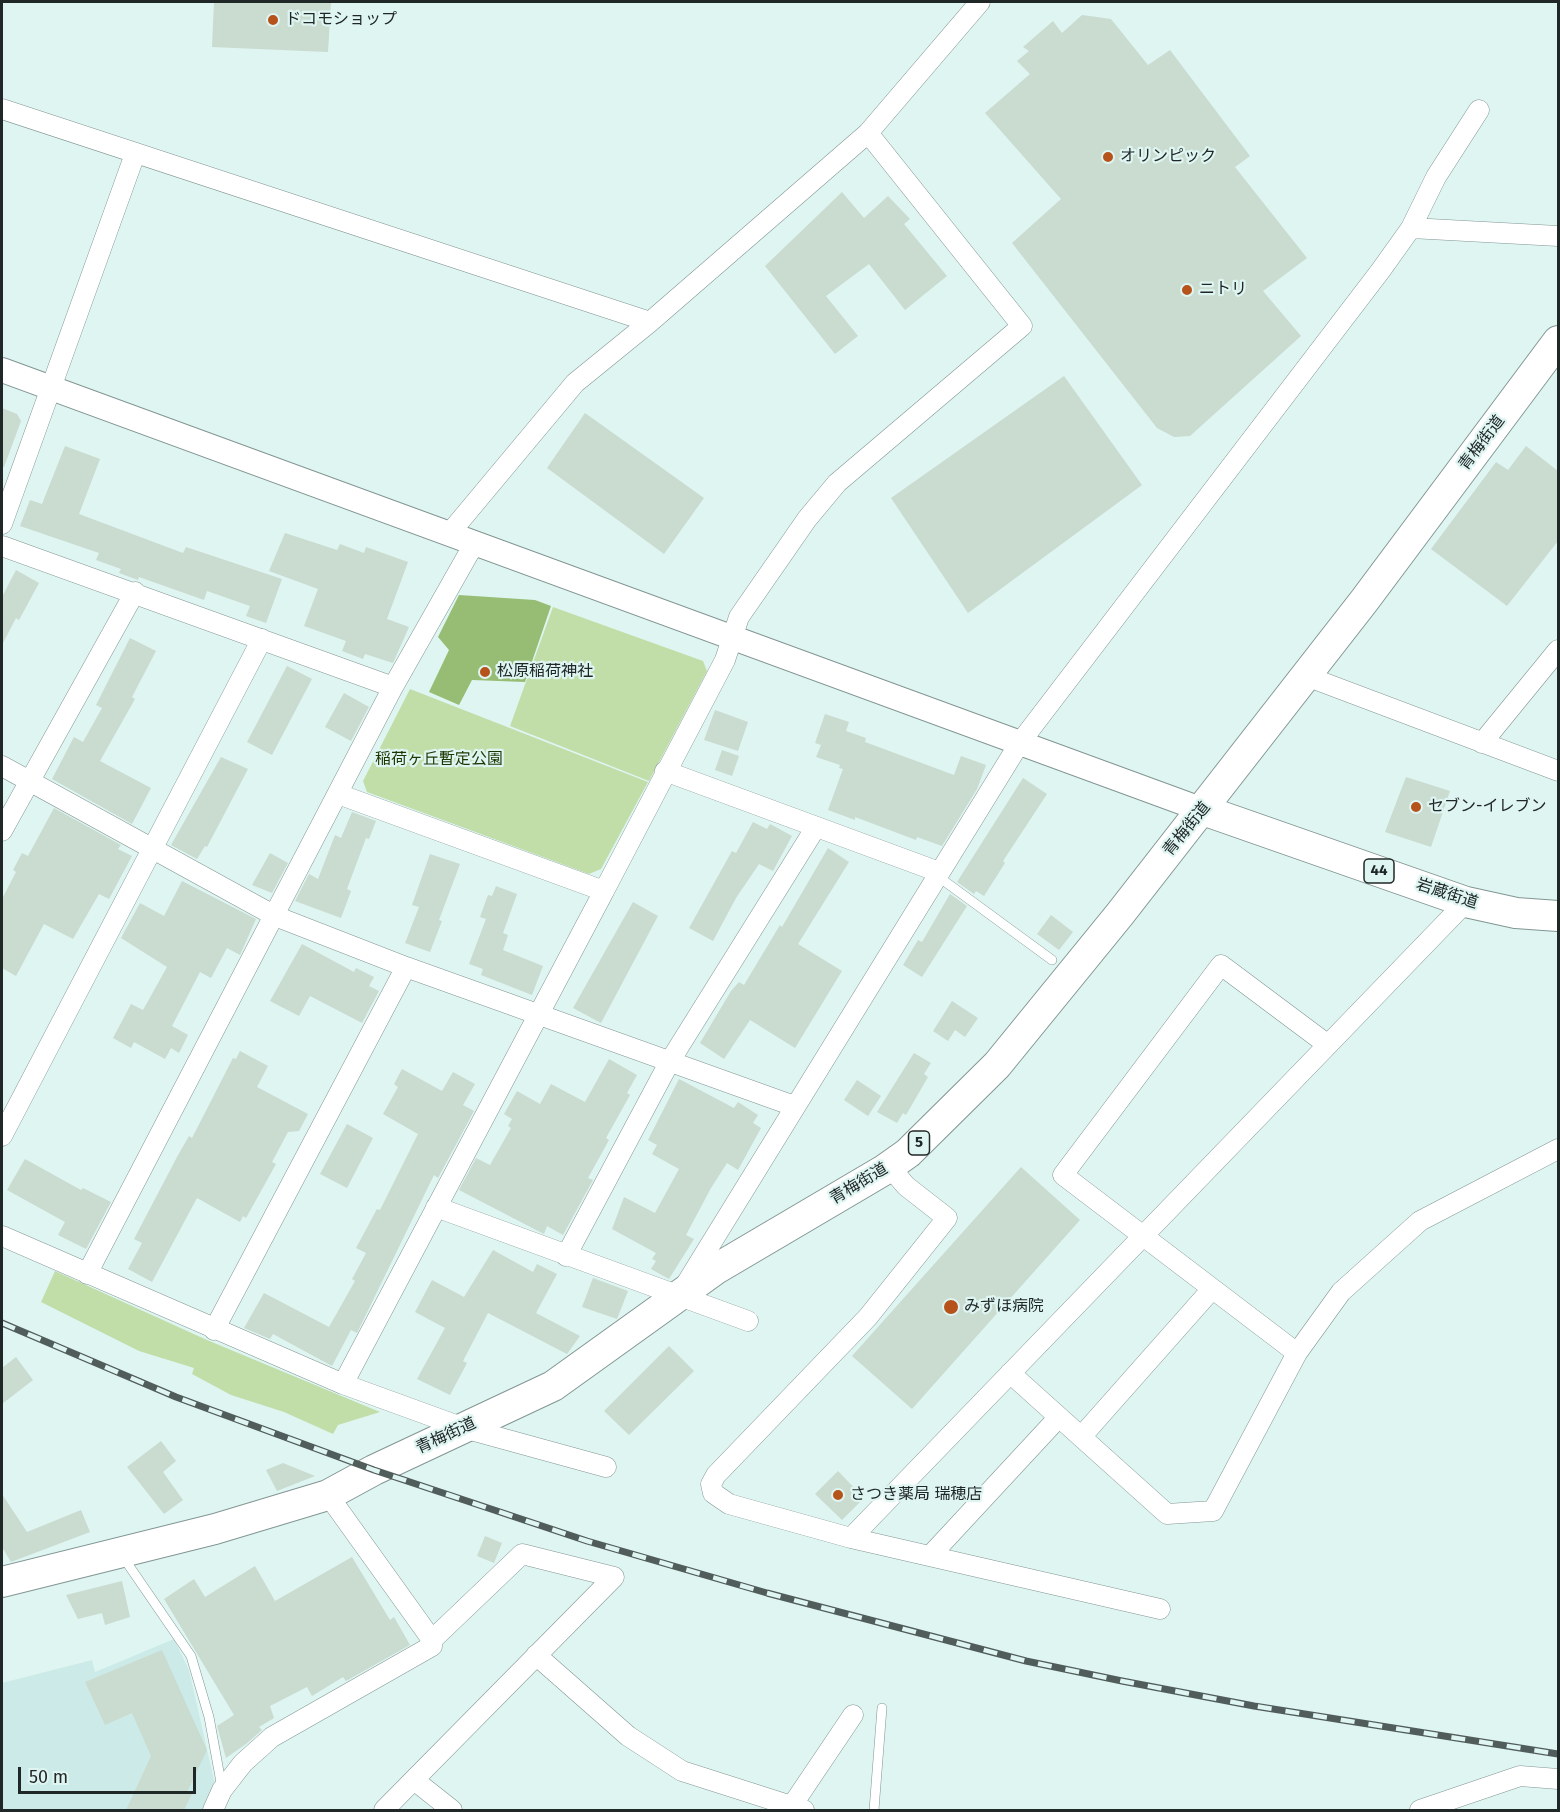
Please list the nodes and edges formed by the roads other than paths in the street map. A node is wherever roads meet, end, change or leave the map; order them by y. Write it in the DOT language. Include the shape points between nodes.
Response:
graph roads {
  1 [pos="980,2"];
  2 [pos="2,110"];
  3 [pos="1479,110"];
  4 [pos="868,133"];
  5 [pos="135,154"];
  6 [pos="1410,228"];
  7 [pos="1558,236"];
  8 [pos="650,322"];
  9 [pos="1558,341"];
  10 [pos="2,370"];
  11 [pos="51,388"];
  12 [pos="2,524"];
  13 [pos="449,534"];
  14 [pos="474,544"];
  15 [pos="2,546"];
  16 [pos="135,592"];
  17 [pos="732,637"];
  18 [pos="262,639"];
  19 [pos="1558,650"];
  20 [pos="1306,675"];
  21 [pos="393,687"];
  22 [pos="1482,743"];
  23 [pos="1020,744"];
  24 [pos="2,766"];
  25 [pos="664,771"];
  26 [pos="1558,771"];
  27 [pos="28,780"];
  28 [pos="338,794"];
  29 [pos="1203,810"];
  30 [pos="816,827"];
  31 [pos="2,831"];
  32 [pos="153,850"];
  33 [pos="937,874"];
  34 [pos="604,891"];
  35 [pos="1466,902"];
  36 [pos="275,916"];
  37 [pos="1558,916"];
  38 [pos="1052,960"];
  39 [pos="406,967"];
  40 [pos="538,1013"];
  41 [pos="1328,1046"];
  42 [pos="670,1061"];
  43 [pos="794,1106"];
  44 [pos="2,1136"];
  45 [pos="1558,1149"];
  46 [pos="889,1166"];
  47 [pos="436,1207"];
  48 [pos="2,1236"];
  49 [pos="1142,1238"];
  50 [pos="566,1256"];
  51 [pos="87,1274"];
  52 [pos="1212,1289"];
  53 [pos="678,1295"];
  54 [pos="748,1321"];
  55 [pos="214,1330"];
  56 [pos="1297,1353"];
  57 [pos="1010,1373"];
  58 [pos="343,1384"];
  59 [pos="1058,1418"];
  60 [pos="464,1428"];
  61 [pos="1082,1437"];
  62 [pos="606,1467"];
  63 [pos="328,1495"];
  64 [pos="851,1538"];
  65 [pos="120,1552"];
  66 [pos="930,1556"];
  67 [pos="2,1582"];
  68 [pos="1160,1609"];
  69 [pos="432,1640"];
  70 [pos="536,1655"];
  71 [pos="882,1708"];
  72 [pos="853,1715"];
  73 [pos="1558,1779"];
  74 [pos="414,1780"];
  75 [pos="222,1790"];
  76 [pos="213,1810"];
  77 [pos="384,1810"];
  78 [pos="452,1810"];
  79 [pos="794,1810"];
  80 [pos="874,1810"];
  81 [pos="1420,1810"];
  1 -- 4 [label="street"];
  2 -- 5 [label="street"];
  3 -- 6 [label="street" via="1436,177"];
  4 -- 8 [label="street"];
  4 -- 17 [label="street" via="1022,326 837,483 739,617"];
  5 -- 8 [label="street"];
  5 -- 11 [label="street"];
  6 -- 7 [label="street"];
  6 -- 23 [label="street"];
  8 -- 13 [label="street" via="575,383"];
  9 -- 20 [label="main road, 青梅街道 / 5"];
  10 -- 11 [label="street"];
  11 -- 12 [label="street"];
  11 -- 13 [label="street"];
  13 -- 14 [label="street"];
  14 -- 17 [label="street"];
  14 -- 21 [label="street"];
  15 -- 16 [label="street"];
  16 -- 18 [label="street"];
  16 -- 27 [label="street"];
  17 -- 23 [label="street"];
  17 -- 25 [label="street" via="725,660"];
  18 -- 21 [label="street"];
  18 -- 32 [label="street"];
  19 -- 22 [label="street"];
  20 -- 22 [label="street"];
  20 -- 29 [label="main road, 青梅街道 / 5"];
  21 -- 28 [label="street"];
  22 -- 26 [label="street"];
  23 -- 29 [label="street"];
  23 -- 33 [label="street"];
  24 -- 27 [label="street"];
  25 -- 30 [label="street"];
  25 -- 34 [label="street"];
  27 -- 31 [label="street"];
  27 -- 32 [label="street"];
  28 -- 34 [label="street"];
  28 -- 36 [label="street"];
  29 -- 35 [label="main road, 岩蔵街道 / 44"];
  29 -- 46 [label="main road, 青梅街道 / 5" via="997,1065 936,1127"];
  30 -- 33 [label="street"];
  30 -- 42 [label="street"];
  32 -- 36 [label="street"];
  32 -- 44 [label="street"];
  33 -- 38 [label="lane"];
  33 -- 43 [label="street"];
  34 -- 40 [label="street"];
  35 -- 37 [label="main road, 岩蔵街道 / 44" via="1516,913"];
  35 -- 41 [label="street"];
  36 -- 39 [label="street"];
  36 -- 51 [label="street"];
  39 -- 40 [label="street"];
  39 -- 55 [label="street"];
  40 -- 42 [label="street"];
  40 -- 47 [label="street"];
  41 -- 49 [label="street"];
  41 -- 49 [label="street" via="1221,965 1063,1175"];
  42 -- 43 [label="street"];
  42 -- 50 [label="street"];
  43 -- 53 [label="street"];
  45 -- 56 [label="street" via="1420,1221 1341,1292"];
  46 -- 53 [label="main road, 青梅街道 / 5"];
  46 -- 64 [label="street" via="906,1186 947,1218 868,1317 711,1484 713,1493 729,1504"];
  47 -- 50 [label="street"];
  47 -- 58 [label="street"];
  48 -- 51 [label="street"];
  49 -- 52 [label="street"];
  49 -- 57 [label="street"];
  50 -- 53 [label="street"];
  51 -- 55 [label="street"];
  52 -- 56 [label="street"];
  52 -- 61 [label="street"];
  53 -- 54 [label="street"];
  53 -- 60 [label="main road, 青梅街道 / 5" via="553,1386"];
  55 -- 58 [label="street"];
  56 -- 61 [label="street" via="1213,1511 1167,1514"];
  57 -- 59 [label="street"];
  57 -- 64 [label="street"];
  58 -- 60 [label="street"];
  59 -- 61 [label="street"];
  59 -- 66 [label="street"];
  60 -- 62 [label="street"];
  60 -- 63 [label="main road, 青梅街道 / 5"];
  63 -- 65 [label="main road, 青梅街道 / 5"];
  63 -- 69 [label="street"];
  64 -- 66 [label="street"];
  65 -- 67 [label="main road, 青梅街道 / 5"];
  65 -- 75 [label="lane" via="191,1656 209,1717"];
  66 -- 68 [label="street"];
  69 -- 70 [label="street" via="522,1554 614,1577"];
  69 -- 75 [label="street" via="432,1646 272,1737 243,1763"];
  70 -- 74 [label="street"];
  70 -- 79 [label="street" via="628,1736 682,1772"];
  71 -- 80 [label="lane"];
  72 -- 79 [label="street"];
  73 -- 81 [label="street" via="1520,1776"];
  74 -- 77 [label="street"];
  74 -- 78 [label="street"];
  75 -- 76 [label="street"];
}
